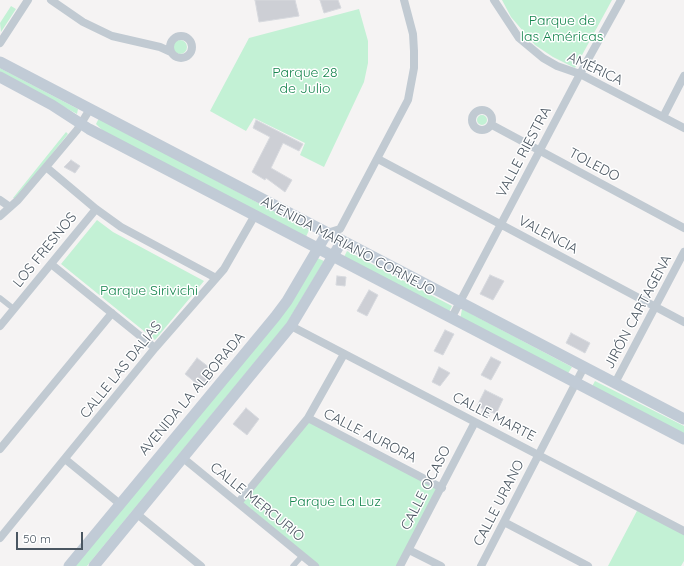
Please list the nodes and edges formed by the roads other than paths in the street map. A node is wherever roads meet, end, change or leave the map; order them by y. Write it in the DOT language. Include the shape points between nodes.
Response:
graph roads {
  1 [pos="28,0"];
  2 [pos="50,0"];
  3 [pos="404,0"];
  4 [pos="494,0"];
  5 [pos="621,0"];
  6 [pos="0,44"];
  7 [pos="170,48"];
  8 [pos="0,62"];
  9 [pos="580,74"];
  10 [pos="684,76"];
  11 [pos="0,77"];
  12 [pos="90,109"];
  13 [pos="663,117"];
  14 [pos="81,124"];
  15 [pos="492,125"];
  16 [pos="684,128"];
  17 [pos="540,150"];
  18 [pos="378,160"];
  19 [pos="46,167"];
  20 [pos="0,200"];
  21 [pos="10,207"];
  22 [pos="96,209"];
  23 [pos="255,215"];
  24 [pos="0,216"];
  25 [pos="501,225"];
  26 [pos="684,228"];
  27 [pos="340,229"];
  28 [pos="327,233"];
  29 [pos="342,241"];
  30 [pos="318,248"];
  31 [pos="684,252"];
  32 [pos="334,256"];
  33 [pos="51,264"];
  34 [pos="216,278"];
  35 [pos="0,298"];
  36 [pos="460,302"];
  37 [pos="656,307"];
  38 [pos="14,309"];
  39 [pos="112,313"];
  40 [pos="452,317"];
  41 [pos="684,322"];
  42 [pos="0,326"];
  43 [pos="291,326"];
  44 [pos="155,348"];
  45 [pos="344,354"];
  46 [pos="584,367"];
  47 [pos="576,383"];
  48 [pos="615,383"];
  49 [pos="308,418"];
  50 [pos="684,420"];
  51 [pos="475,422"];
  52 [pos="684,439"];
  53 [pos="0,450"];
  54 [pos="539,455"];
  55 [pos="182,458"];
  56 [pos="65,459"];
  57 [pos="442,488"];
  58 [pos="238,503"];
  59 [pos="120,504"];
  60 [pos="137,514"];
  61 [pos="504,522"];
  62 [pos="684,531"];
  63 [pos="2,532"];
  64 [pos="409,550"];
  65 [pos="302,556"];
  66 [pos="68,566"];
  67 [pos="94,566"];
  68 [pos="201,566"];
  69 [pos="293,566"];
  70 [pos="315,566"];
  71 [pos="400,566"];
  72 [pos="441,566"];
  73 [pos="481,566"];
  74 [pos="588,566"];
  1 -- 6 [label="street"];
  2 -- 7 [label="street" via="83,22 112,36"];
  3 -- 18 [label="street" via="413,34 412,85 403,113"];
  4 -- 9 [label="street, AMÉRICA" via="519,38 543,58"];
  5 -- 9 [label="street, VALLE RIESTRA"];
  8 -- 12 [label="main road, AVENIDA MARIANO CORNEJO"];
  9 -- 13 [label="street, AMÉRICA"];
  9 -- 17 [label="street, VALLE RIESTRA"];
  10 -- 13 [label="street"];
  11 -- 14 [label="main road, AVENIDA MARIANO CORNEJO" via="52,104"];
  12 -- 14 [label="street"];
  12 -- 28 [label="main road, AVENIDA MARIANO CORNEJO"];
  13 -- 16 [label="street, AMÉRICA"];
  14 -- 19 [label="street"];
  14 -- 23 [label="main road, AVENIDA MARIANO CORNEJO"];
  15 -- 17 [label="street, TOLEDO"];
  17 -- 25 [label="street, VALLE RIESTRA"];
  17 -- 26 [label="street, TOLEDO"];
  18 -- 25 [label="street, VALENCIA"];
  18 -- 27 [label="street"];
  19 -- 21 [label="street"];
  19 -- 22 [label="street"];
  20 -- 21 [label="street"];
  21 -- 24 [label="street"];
  22 -- 33 [label="street, LOS FRESNOS"];
  22 -- 34 [label="street" via="121,227"];
  23 -- 30 [label="main road, AVENIDA MARIANO CORNEJO"];
  23 -- 34 [label="street, CALLE LAS DALIAS" via="232,259"];
  25 -- 36 [label="street, VALLE RIESTRA"];
  25 -- 37 [label="street, VALENCIA"];
  27 -- 28 [label="street"];
  27 -- 29 [label="street"];
  28 -- 29 [label="main road, AVENIDA MARIANO CORNEJO"];
  28 -- 30 [label="main road, AVENIDA LA ALBORADA"];
  29 -- 32 [label="main road"];
  29 -- 36 [label="main road, AVENIDA MARIANO CORNEJO"];
  30 -- 32 [label="main road, AVENIDA MARIANO CORNEJO"];
  30 -- 59 [label="main road, AVENIDA LA ALBORADA" via="275,317"];
  31 -- 37 [label="street, JIRÓN CARTAGENA"];
  32 -- 40 [label="main road, AVENIDA MARIANO CORNEJO"];
  32 -- 43 [label="main road"];
  33 -- 38 [label="street, LOS FRESNOS"];
  33 -- 39 [label="street"];
  34 -- 44 [label="street, CALLE LAS DALIAS"];
  35 -- 38 [label="street"];
  36 -- 40 [label="street, VALLE RIESTRA"];
  36 -- 46 [label="main road, AVENIDA MARIANO CORNEJO"];
  37 -- 41 [label="street, VALENCIA"];
  37 -- 48 [label="street, JIRÓN CARTAGENA"];
  38 -- 42 [label="street, LOS FRESNOS"];
  39 -- 44 [label="street"];
  39 -- 53 [label="street"];
  40 -- 47 [label="main road, AVENIDA MARIANO CORNEJO"];
  43 -- 45 [label="street, CALLE MARTE"];
  43 -- 55 [label="main road"];
  44 -- 56 [label="street, CALLE LAS DALIAS"];
  45 -- 49 [label="street"];
  45 -- 51 [label="street, CALLE MARTE"];
  46 -- 47 [label="street, CALLE URANO"];
  46 -- 48 [label="main road, AVENIDA MARIANO CORNEJO"];
  47 -- 52 [label="main road, AVENIDA MARIANO CORNEJO"];
  47 -- 54 [label="street, CALLE URANO"];
  48 -- 50 [label="main road, AVENIDA MARIANO CORNEJO"];
  49 -- 57 [label="street, CALLE AURORA"];
  49 -- 58 [label="street"];
  51 -- 54 [label="street, CALLE MARTE"];
  51 -- 57 [label="street, CALLE OCASO"];
  54 -- 61 [label="street, CALLE URANO"];
  54 -- 62 [label="street, CALLE MARTE"];
  55 -- 58 [label="street, CALLE MERCURIO"];
  55 -- 60 [label="main road"];
  56 -- 59 [label="street"];
  56 -- 63 [label="street, CALLE LAS DALIAS"];
  57 -- 64 [label="street, CALLE OCASO"];
  58 -- 65 [label="street, CALLE MERCURIO"];
  59 -- 66 [label="main road, AVENIDA LA ALBORADA"];
  60 -- 67 [label="main road"];
  60 -- 68 [label="street"];
  61 -- 73 [label="street, CALLE URANO"];
  61 -- 74 [label="street"];
  64 -- 71 [label="street, CALLE OCASO"];
  64 -- 72 [label="street"];
  65 -- 69 [label="street"];
  65 -- 70 [label="street, CALLE MERCURIO"];
}
